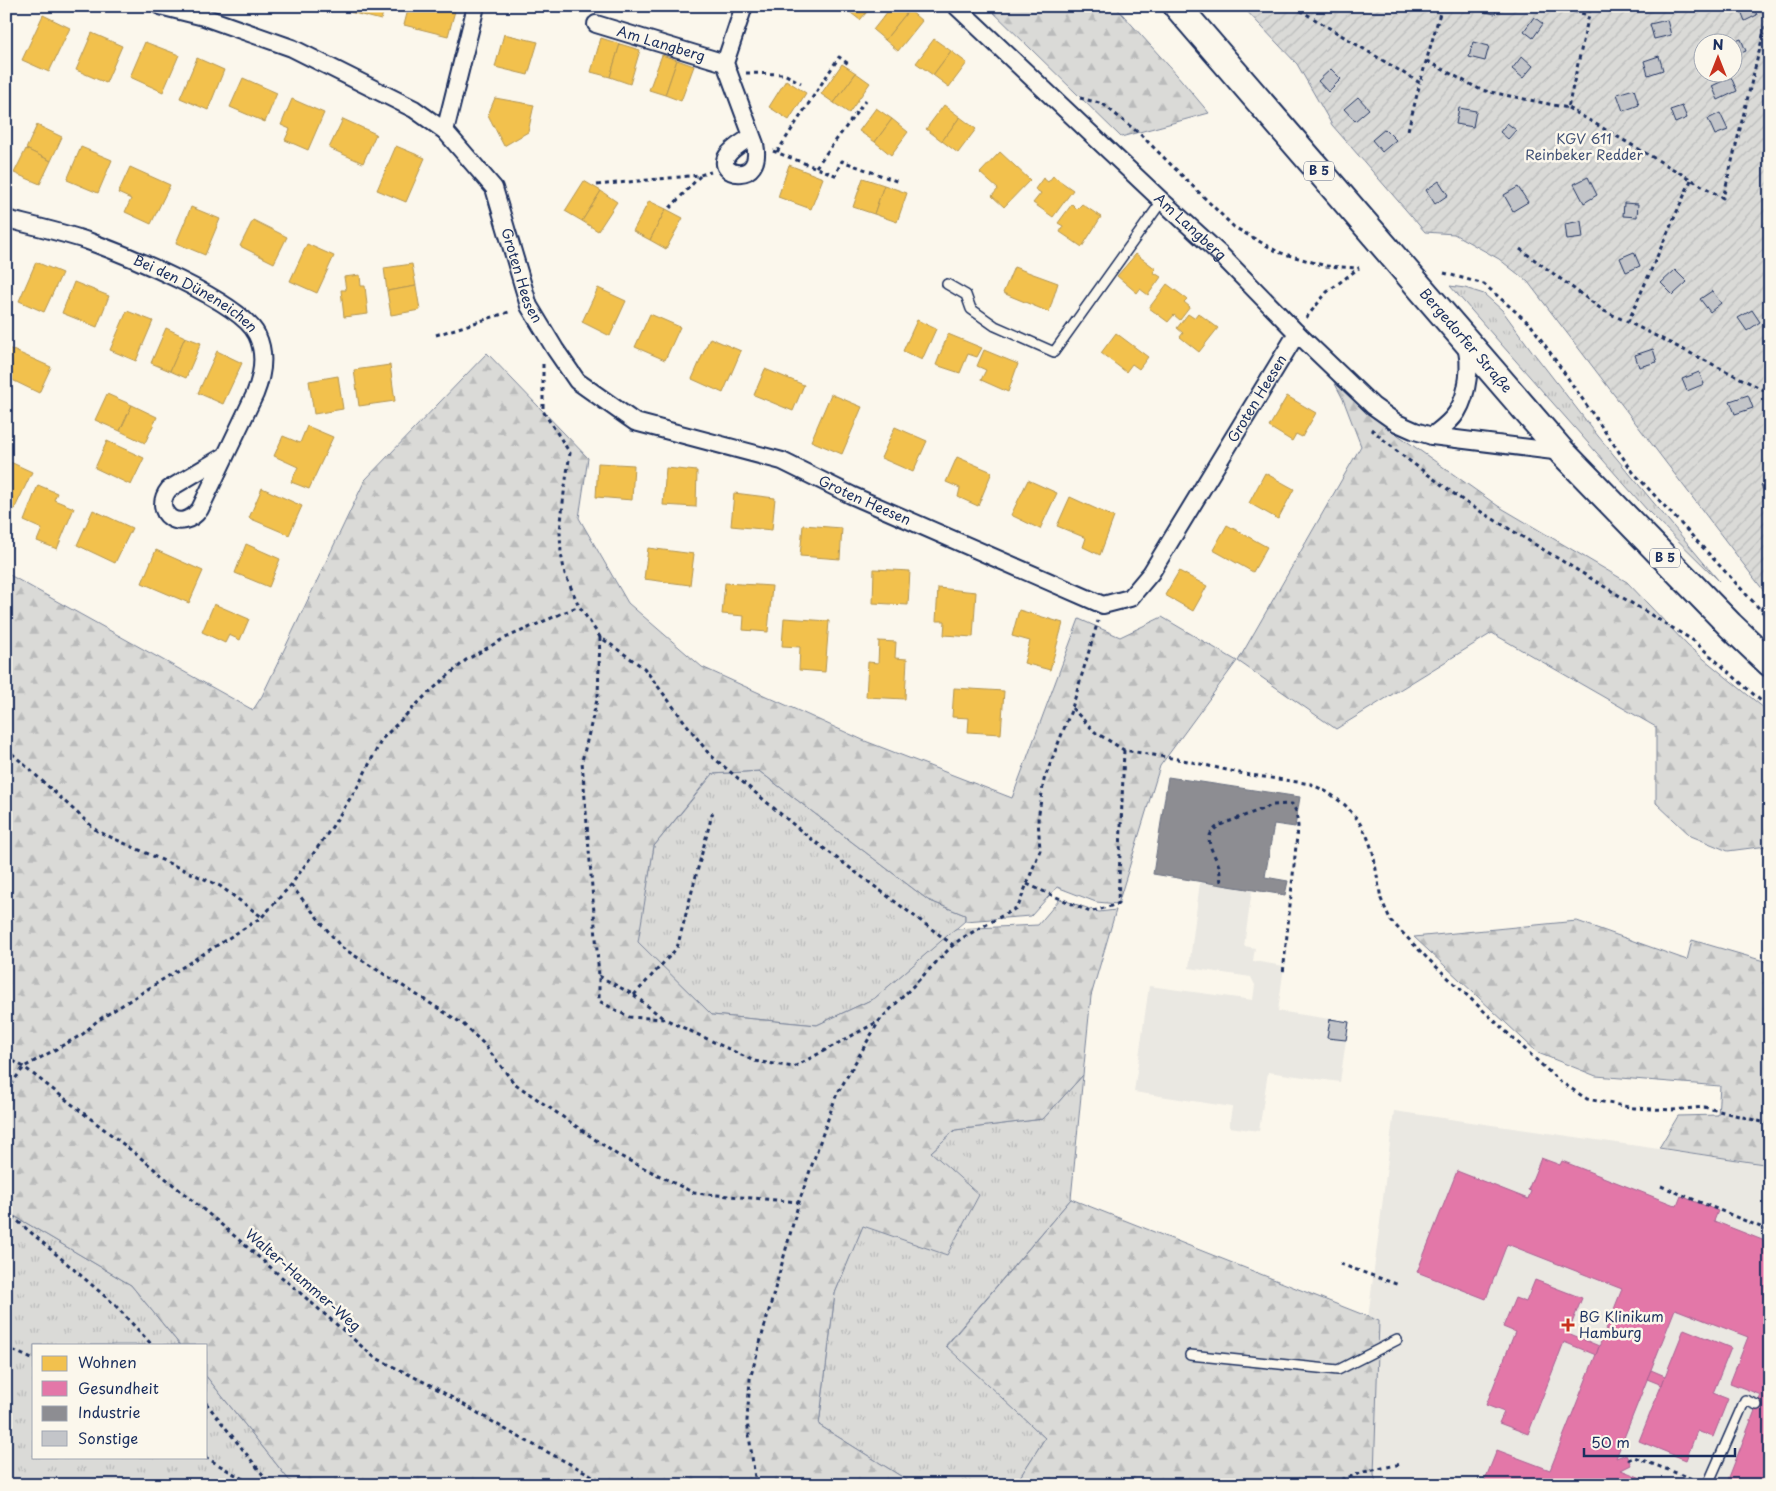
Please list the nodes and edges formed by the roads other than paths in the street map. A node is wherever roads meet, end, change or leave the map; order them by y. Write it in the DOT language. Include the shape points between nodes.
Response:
graph roads {
  1 [pos="160,6"];
  2 [pos="476,6"];
  3 [pos="744,6"];
  4 [pos="956,6"];
  5 [pos="1177,6"];
  6 [pos="596,24"];
  7 [pos="727,67"];
  8 [pos="445,131"];
  9 [pos="753,140"];
  10 [pos="1162,201"];
  11 [pos="6,220"];
  12 [pos="947,284"];
  13 [pos="1297,333"];
  14 [pos="1461,335"];
  15 [pos="1432,436"];
  16 [pos="1562,452"];
  17 [pos="226,455"];
  18 [pos="1770,663"];
  19 [pos="1398,1340"];
  20 [pos="1190,1355"];
  21 [pos="1757,1405"];
  22 [pos="1708,1484"];
  1 -- 8 [label="street, Groten Heesen" via="204,17 292,48 414,109"];
  2 -- 8 [label="street"];
  3 -- 7 [label="street"];
  4 -- 10 [label="street, Am Langberg"];
  5 -- 14 [label="main road, Bergedorfer Straße / B 5"];
  6 -- 7 [label="street, Am Langberg"];
  7 -- 9 [label="street"];
  8 -- 13 [label="street, Groten Heesen" via="494,188 529,306 577,381 635,422 782,461 851,495 1103,606 1130,598 1151,573"];
  9 -- 9 [label="street" via="730,152 726,157 726,168 738,173 750,170 756,157"];
  10 -- 12 [label="lane" via="1054,352 995,326 971,309 966,295"];
  10 -- 13 [label="street, Am Langberg" via="1220,254"];
  11 -- 17 [label="street, Bei den Düneneichen" via="87,241 129,258 211,296 252,327 262,356 261,379"];
  13 -- 15 [label="street, Am Langberg" via="1373,406 1398,423"];
  14 -- 15 [label="street" via="1468,356 1468,375 1462,398 1458,411"];
  14 -- 16 [label="main road, Bergedorfer Straße / B 5"];
  15 -- 16 [label="street, Am Langberg"];
  16 -- 18 [label="main road, Bergedorfer Straße / B 5"];
  19 -- 20 [label="lane" via="1338,1370"];
  21 -- 22 [label="lane" via="1745,1400"];
}
